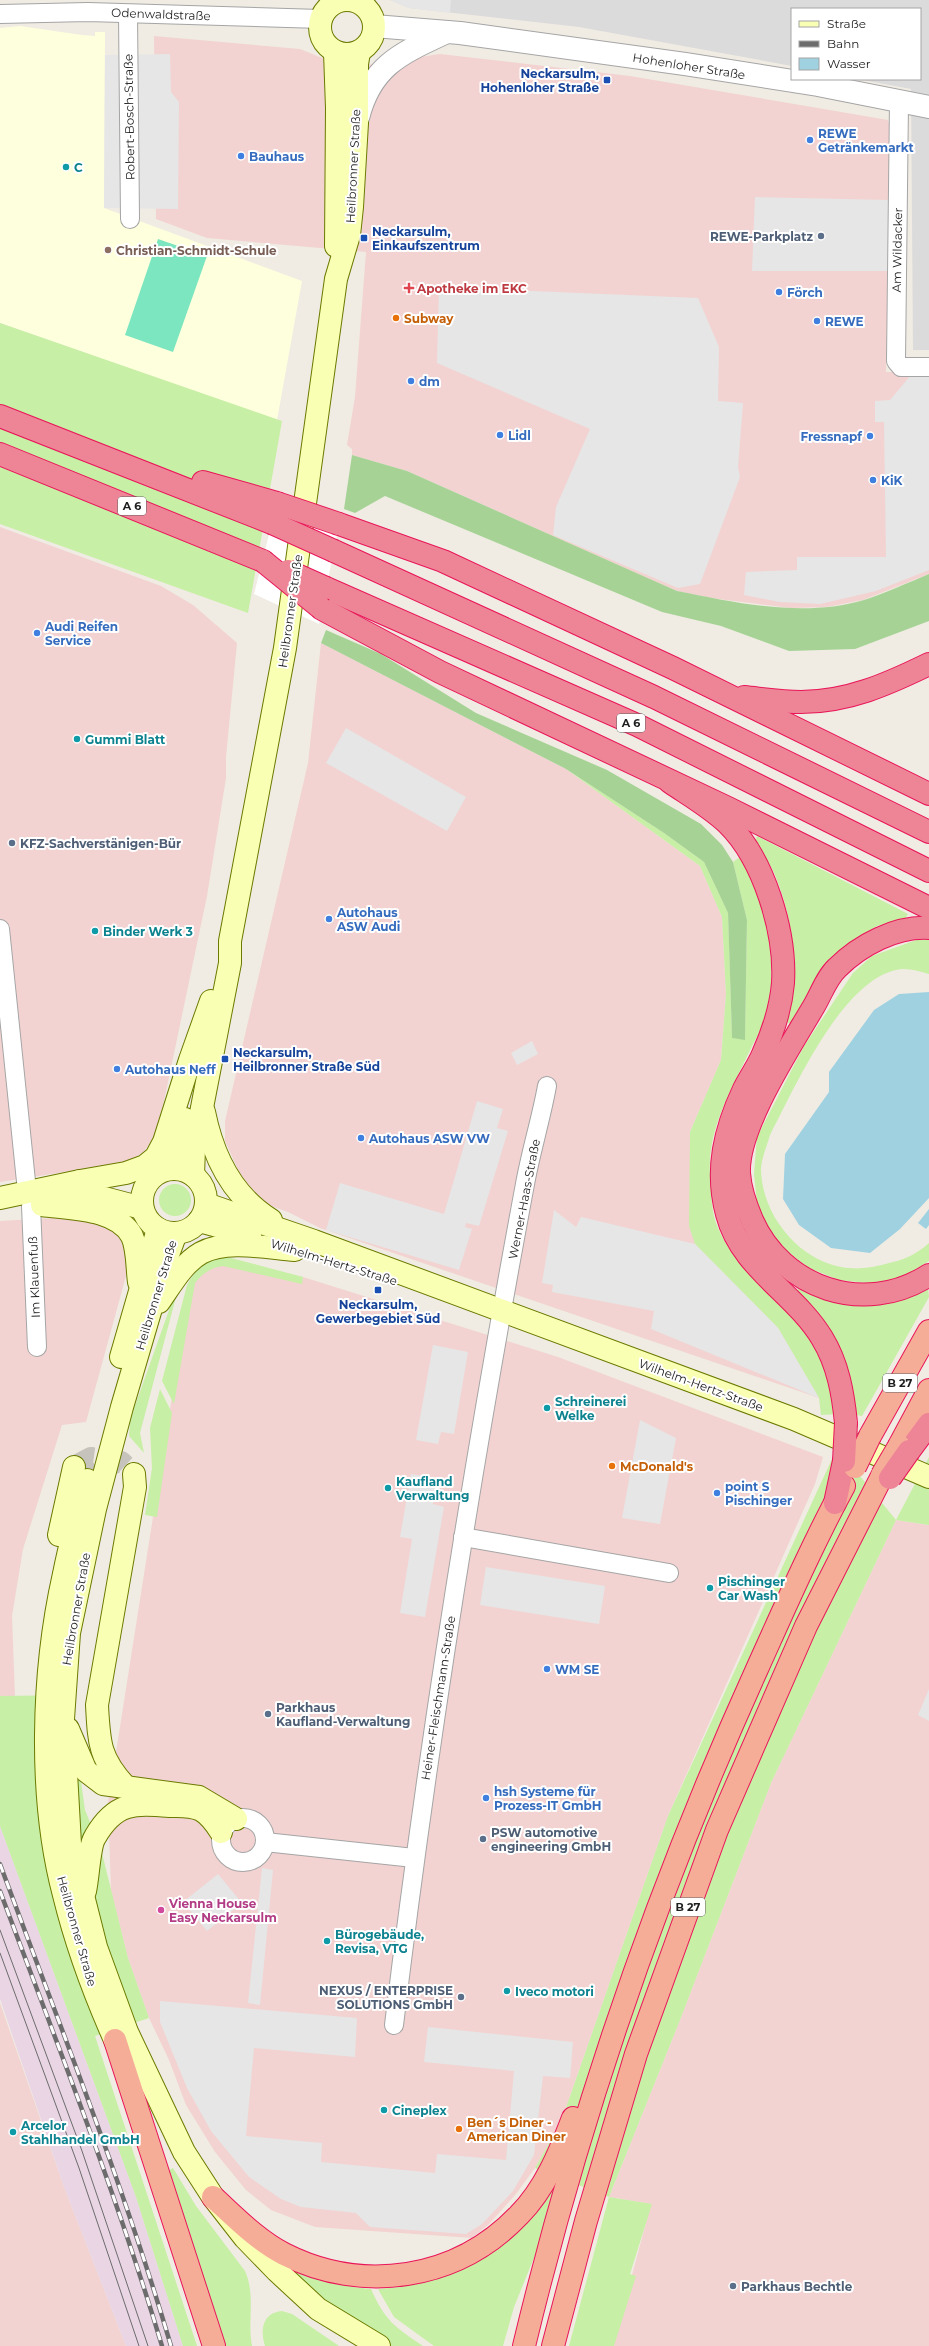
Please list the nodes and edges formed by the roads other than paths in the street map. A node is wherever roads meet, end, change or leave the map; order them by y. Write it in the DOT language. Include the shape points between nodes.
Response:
graph roads {
  1 [pos="352,0"];
  2 [pos="0,14"];
  3 [pos="128,14"];
  4 [pos="321,19"];
  5 [pos="374,26"];
  6 [pos="447,32"];
  7 [pos="335,52"];
  8 [pos="360,52"];
  9 [pos="899,102"];
  10 [pos="929,107"];
  11 [pos="357,123"];
  12 [pos="130,219"];
  13 [pos="336,280"];
  14 [pos="929,367"];
  15 [pos="0,416"];
  16 [pos="0,454"];
  17 [pos="275,513"];
  18 [pos="324,599"];
  19 [pos="929,664"];
  20 [pos="732,696"];
  21 [pos="670,782"];
  22 [pos="929,794"];
  23 [pos="929,832"];
  24 [pos="929,871"];
  25 [pos="929,908"];
  26 [pos="929,928"];
  27 [pos="0,929"];
  28 [pos="230,941"];
  29 [pos="212,1000"];
  30 [pos="6,1052"];
  31 [pos="547,1086"];
  32 [pos="203,1104"];
  33 [pos="171,1169"];
  34 [pos="192,1175"];
  35 [pos="80,1182"];
  36 [pos="146,1184"];
  37 [pos="0,1198"];
  38 [pos="34,1200"];
  39 [pos="0,1208"];
  40 [pos="142,1208"];
  41 [pos="202,1212"];
  42 [pos="167,1231"];
  43 [pos="305,1246"];
  44 [pos="929,1275"];
  45 [pos="140,1291"];
  46 [pos="503,1312"];
  47 [pos="148,1318"];
  48 [pos="929,1331"];
  49 [pos="37,1347"];
  50 [pos="929,1390"];
  51 [pos="929,1424"];
  52 [pos="904,1449"];
  53 [pos="849,1464"];
  54 [pos="74,1467"];
  55 [pos="134,1474"];
  56 [pos="929,1477"];
  57 [pos="463,1538"];
  58 [pos="669,1573"];
  59 [pos="63,1719"];
  60 [pos="47,1765"];
  61 [pos="125,1786"];
  62 [pos="229,1825"];
  63 [pos="265,1842"];
  64 [pos="414,1858"];
  65 [pos="83,1898"];
  66 [pos="394,2025"];
  67 [pos="115,2040"];
  68 [pos="609,2044"];
  69 [pos="213,2197"];
  70 [pos="214,2346"];
  71 [pos="350,2346"];
  72 [pos="379,2346"];
  73 [pos="524,2346"];
  74 [pos="553,2346"];
  1 -- 4 [label="main road" via="342,0 333,4"];
  1 -- 5 [label="main road" via="368,9"];
  2 -- 3 [label="street, Odenwaldstraße"];
  3 -- 4 [label="street, Odenwaldstraße"];
  3 -- 12 [label="street, Robert-Bosch-Straße"];
  4 -- 7 [label="main road" via="322,38"];
  5 -- 6 [label="street, Hohenloher Straße"];
  5 -- 8 [label="main road" via="371,41"];
  6 -- 9 [label="street, Hohenloher Straße" via="696,66"];
  6 -- 11 [label="street" via="407,50 384,66 362,101"];
  7 -- 8 [label="main road"];
  7 -- 13 [label="main road, Heilbronner Straße"];
  8 -- 11 [label="main road, Heilbronner Straße" via="357,64"];
  9 -- 10 [label="street, Hohenloher Straße"];
  9 -- 14 [label="street, Am Wildacker" via="896,361 901,367"];
  11 -- 13 [label="main road, Heilbronner Straße" via="349,235"];
  13 -- 28 [label="main road, Heilbronner Straße" via="285,648"];
  15 -- 17 [label="highway" via="90,452"];
  16 -- 18 [label="highway, A 6, bridge" via="263,561"];
  17 -- 20 [label="highway, bridge" via="339,524 443,561"];
  17 -- 23 [label="highway, bridge" via="334,551 654,697"];
  18 -- 21 [label="highway" via="440,672"];
  18 -- 24 [label="highway, A 6" via="637,725"];
  19 -- 20 [label="highway" via="857,695 828,701 801,702"];
  20 -- 22 [label="highway"];
  21 -- 25 [label="highway"];
  21 -- 53 [label="highway, bridge" via="728,824 748,851 773,903 781,947 783,984 775,1021 763,1054 744,1090 725,1140 721,1164 723,1196 727,1215 738,1241 752,1262 790,1300 822,1338 835,1362 842,1389"];
  26 -- 44 [label="highway" via="916,927 885,936 862,948 836,968 775,1072 756,1112 743,1145 739,1173 746,1206 760,1238 776,1258 794,1274 831,1290 863,1294 894,1290"];
  27 -- 30 [label="street, Im Klauenfuß"];
  28 -- 29 [label="main road, Heilbronner Straße" via="219,967"];
  28 -- 32 [label="main road, Heilbronner Straße" via="230,963"];
  29 -- 33 [label="main road, Heilbronner Straße" via="179,1146"];
  29 -- 35 [label="main road" via="164,1142 156,1157 145,1166 126,1173"];
  30 -- 38 [label="street, Im Klauenfuß"];
  31 -- 46 [label="street, Werner-Haas-Straße" via="526,1182"];
  32 -- 34 [label="main road, Heilbronner Straße" via="194,1149"];
  32 -- 43 [label="main road" via="207,1129 216,1154 239,1194 254,1209"];
  33 -- 34 [label="main road" via="182,1170"];
  33 -- 36 [label="main road" via="153,1177"];
  34 -- 41 [label="main road" via="205,1193"];
  35 -- 36 [label="main road"];
  35 -- 38 [label="main road"];
  36 -- 40 [label="main road"];
  37 -- 38 [label="main road"];
  38 -- 39 [label="main road"];
  38 -- 40 [label="main road" via="104,1198"];
  38 -- 45 [label="main road" via="112,1217 126,1227 135,1249"];
  38 -- 49 [label="street, Im Klauenfuß"];
  40 -- 42 [label="main road" via="148,1220"];
  41 -- 42 [label="main road" via="189,1230"];
  41 -- 43 [label="main road, Wilhelm-Hertz-Straße"];
  42 -- 45 [label="main road, Heilbronner Straße"];
  42 -- 47 [label="main road, Heilbronner Straße"];
  43 -- 46 [label="main road, Wilhelm-Hertz-Straße" via="380,1276 470,1300"];
  43 -- 47 [label="main road" via="238,1246 202,1253 190,1261 175,1278"];
  45 -- 60 [label="main road, Heilbronner Straße" via="63,1575 49,1687"];
  46 -- 56 [label="main road, Wilhelm-Hertz-Straße" via="794,1419"];
  46 -- 57 [label="street, Heiner-Fleischmann-Straße"];
  47 -- 59 [label="main road, Heilbronner Straße" via="120,1414 81,1576 69,1633"];
  48 -- 53 [label="highway, B 27, bridge" via="870,1436"];
  50 -- 52 [label="highway, B 27"];
  51 -- 52 [label="highway"];
  52 -- 74 [label="highway, B 27, bridge" via="882,1481 806,1626 716,1830 636,2054 586,2221"];
  53 -- 68 [label="highway, B 27" via="835,1503 794,1586 700,1796 642,1948"];
  54 -- 60 [label="main road" via="41,1628 40,1698"];
  55 -- 61 [label="main road" via="136,1487 98,1705 99,1740 110,1770"];
  57 -- 58 [label="street"];
  57 -- 64 [label="street, Heiner-Fleischmann-Straße"];
  59 -- 61 [label="main road" via="86,1771 103,1784"];
  59 -- 65 [label="main road, Heilbronner Straße" via="70,1844"];
  60 -- 67 [label="main road, Heilbronner Straße" via="52,1823 63,1894 98,2002"];
  61 -- 62 [label="main road" via="138,1790 199,1797"];
  62 -- 63 [label="street" via="245,1818 258,1823 262,1828"];
  62 -- 63 [label="street" via="221,1848 231,1860 254,1860"];
  62 -- 65 [label="main road" via="212,1819 202,1810 192,1807 140,1803 128,1806 107,1819 93,1839"];
  63 -- 64 [label="street"];
  64 -- 66 [label="street, Heiner-Fleischmann-Straße"];
  65 -- 69 [label="main road, Heilbronner Straße" via="96,1947 127,2032 184,2152"];
  67 -- 70 [label="highway"];
  67 -- 71 [label="main road, Heilbronner Straße" via="151,2118 180,2169 220,2227 268,2284 301,2314"];
  68 -- 69 [label="highway" via="590,2068 562,2146 542,2186 520,2215 485,2244 454,2262 423,2272 390,2277 351,2275 312,2266 283,2253 252,2233"];
  68 -- 73 [label="highway, B 27" via="534,2302"];
  69 -- 72 [label="main road, Heilbronner Straße" via="244,2238 318,2309"];
}
